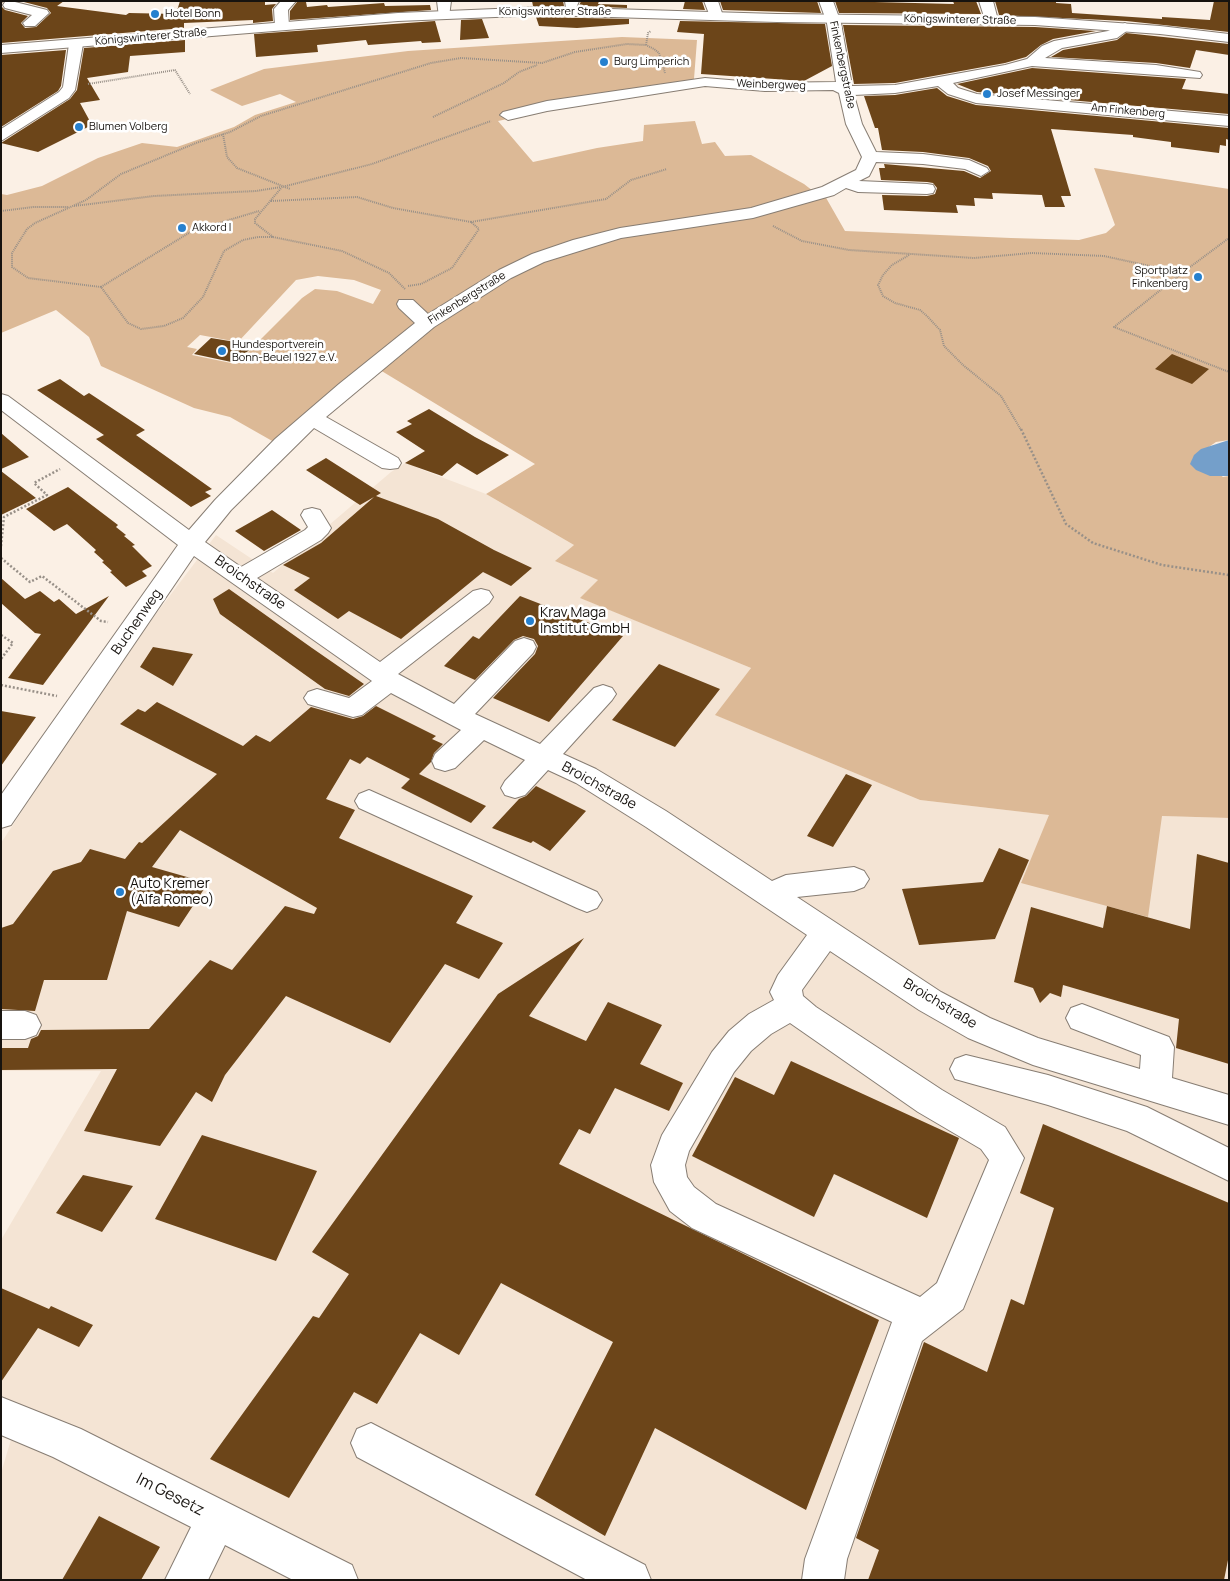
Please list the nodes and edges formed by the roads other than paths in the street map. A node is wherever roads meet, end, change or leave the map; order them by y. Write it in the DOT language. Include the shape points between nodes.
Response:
graph roads {
  1 [pos="289,1"];
  2 [pos="711,1"];
  3 [pos="826,1"];
  4 [pos="986,1"];
  5 [pos="10,5"];
  6 [pos="444,8"];
  7 [pos="716,16"];
  8 [pos="833,19"];
  9 [pos="991,20"];
  10 [pos="30,23"];
  11 [pos="282,26"];
  12 [pos="1124,27"];
  13 [pos="1229,38"];
  14 [pos="76,44"];
  15 [pos="1,49"];
  16 [pos="1032,62"];
  17 [pos="1195,75"];
  18 [pos="942,81"];
  19 [pos="847,91"];
  20 [pos="545,106"];
  21 [pos="508,115"];
  22 [pos="1175,115"];
  23 [pos="562,120"];
  24 [pos="1229,121"];
  25 [pos="1174,133"];
  26 [pos="1,136"];
  27 [pos="870,157"];
  28 [pos="981,170"];
  29 [pos="846,182"];
  30 [pos="927,190"];
  31 [pos="405,295"];
  32 [pos="427,323"];
  33 [pos="1,400"];
  34 [pos="312,418"];
  35 [pos="390,463"];
  36 [pos="312,515"];
  37 [pos="192,543"];
  38 [pos="241,577"];
  39 [pos="475,594"];
  40 [pos="524,647"];
  41 [pos="381,675"];
  42 [pos="603,694"];
  43 [pos="317,698"];
  44 [pos="468,722"];
  45 [pos="546,758"];
  46 [pos="445,761"];
  47 [pos="515,788"];
  48 [pos="369,801"];
  49 [pos="1,817"];
  50 [pos="854,879"];
  51 [pos="770,895"];
  52 [pos="587,900"];
  53 [pos="827,932"];
  54 [pos="792,1005"];
  55 [pos="1082,1018"];
  56 [pos="966,1069"];
  57 [pos="1155,1088"];
  58 [pos="1229,1110"];
  59 [pos="1229,1165"];
  60 [pos="923,1317"];
  61 [pos="1,1416"];
  62 [pos="371,1443"];
  63 [pos="217,1519"];
  64 [pos="186,1580"];
  65 [pos="338,1580"];
  66 [pos="630,1580"];
  67 [pos="822,1580"];
  1 -- 11 [label="street" via="281,9"];
  2 -- 7 [label="street"];
  3 -- 8 [label="street, Finkenbergstraße"];
  4 -- 9 [label="street"];
  5 -- 10 [label="street" via="42,13"];
  6 -- 7 [label="street, Königswinterer Straße"];
  6 -- 11 [label="street, Königswinterer Straße"];
  7 -- 8 [label="street, Königswinterer Straße"];
  8 -- 9 [label="street, Königswinterer Straße"];
  8 -- 19 [label="street, Finkenbergstraße"];
  9 -- 12 [label="street, Königswinterer Straße"];
  11 -- 14 [label="street, Königswinterer Straße"];
  12 -- 13 [label="street, Königswinterer Straße"];
  12 -- 16 [label="street, Weinbergweg" via="1112,35 1047,48"];
  14 -- 15 [label="street, Königswinterer Straße"];
  14 -- 26 [label="street" via="70,87 64,95"];
  16 -- 17 [label="street, Weinbergweg" via="1156,69"];
  16 -- 18 [label="street, Weinbergweg"];
  18 -- 19 [label="street, Weinbergweg" via="895,89"];
  18 -- 22 [label="street, Am Finkenberg" via="954,91 976,98"];
  19 -- 20 [label="street, Weinbergweg" via="826,86 765,87 705,82"];
  19 -- 27 [label="street, Finkenbergstraße" via="854,124"];
  20 -- 21 [label="street, Weinbergweg"];
  20 -- 23 [label="street"];
  22 -- 24 [label="street, Am Finkenberg"];
  22 -- 25 [label="street"];
  27 -- 28 [label="street" via="923,159 969,165"];
  27 -- 29 [label="street, Finkenbergstraße" via="863,173"];
  29 -- 30 [label="street" via="858,187"];
  29 -- 32 [label="street, Finkenbergstraße" via="753,213 620,234 579,244 505,274"];
  31 -- 32 [label="street"];
  32 -- 34 [label="street, Finkenbergstraße"];
  33 -- 37 [label="street, Broichstraße"];
  34 -- 35 [label="street"];
  34 -- 37 [label="street, Finkenbergstraße" via="223,505"];
  36 -- 38 [label="street" via="320,528 314,535"];
  37 -- 38 [label="street, Broichstraße"];
  37 -- 49 [label="street, Buchenweg"];
  38 -- 41 [label="street, Broichstraße"];
  39 -- 41 [label="street"];
  40 -- 44 [label="street"];
  41 -- 43 [label="street" via="354,708"];
  41 -- 44 [label="street, Broichstraße"];
  42 -- 45 [label="street"];
  44 -- 45 [label="street, Broichstraße"];
  44 -- 46 [label="street"];
  45 -- 47 [label="street"];
  45 -- 51 [label="street, Broichstraße" via="614,793"];
  48 -- 52 [label="street"];
  50 -- 51 [label="street" via="786,887"];
  51 -- 53 [label="street, Broichstraße"];
  53 -- 54 [label="street" via="789,984 786,992"];
  53 -- 57 [label="street, Broichstraße" via="930,1001 979,1028 1033,1051"];
  54 -- 60 [label="street" via="930,1101 993,1138 1007,1158 950,1296"];
  54 -- 60 [label="street" via="760,1024 723,1062 674,1146 668,1165 671,1182 682,1198 704,1216"];
  55 -- 57 [label="street" via="1158,1047"];
  56 -- 59 [label="street" via="1048,1090 1135,1118"];
  57 -- 58 [label="street, Broichstraße"];
  60 -- 67 [label="street" via="908,1329 826,1559"];
  61 -- 63 [label="street, Im Gesetz" via="67,1443"];
  62 -- 66 [label="street"];
  63 -- 64 [label="street"];
  63 -- 65 [label="street, Im Gesetz"];
}
